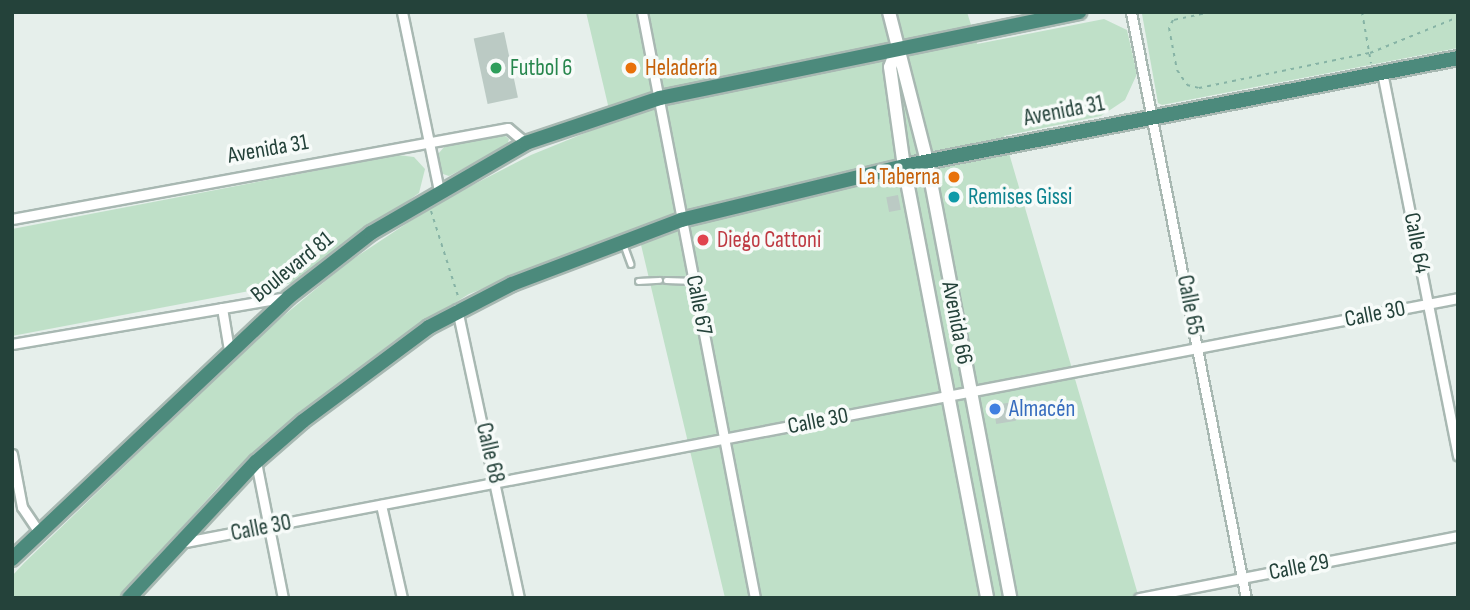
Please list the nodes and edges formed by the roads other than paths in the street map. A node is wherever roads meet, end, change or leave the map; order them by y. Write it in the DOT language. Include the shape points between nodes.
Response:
graph roads {
  1 [pos="402,12"];
  2 [pos="642,12"];
  3 [pos="889,12"];
  4 [pos="1079,12"];
  5 [pos="1131,12"];
  6 [pos="897,49"];
  7 [pos="1458,58"];
  8 [pos="1377,73"];
  9 [pos="660,98"];
  10 [pos="1154,117"];
  11 [pos="526,143"];
  12 [pos="427,144"];
  13 [pos="927,161"];
  14 [pos="904,166"];
  15 [pos="432,194"];
  16 [pos="12,219"];
  17 [pos="681,220"];
  18 [pos="622,240"];
  19 [pos="631,264"];
  20 [pos="659,280"];
  21 [pos="666,280"];
  22 [pos="638,281"];
  23 [pos="695,281"];
  24 [pos="289,297"];
  25 [pos="1458,298"];
  26 [pos="1429,303"];
  27 [pos="222,308"];
  28 [pos="459,308"];
  29 [pos="12,344"];
  30 [pos="1198,348"];
  31 [pos="229,350"];
  32 [pos="971,391"];
  33 [pos="948,396"];
  34 [pos="725,439"];
  35 [pos="12,454"];
  36 [pos="1458,456"];
  37 [pos="256,462"];
  38 [pos="497,482"];
  39 [pos="381,505"];
  40 [pos="270,526"];
  41 [pos="38,531"];
  42 [pos="1458,536"];
  43 [pos="178,544"];
  44 [pos="12,559"];
  45 [pos="1242,578"];
  46 [pos="130,598"];
  47 [pos="283,598"];
  48 [pos="402,598"];
  49 [pos="519,598"];
  50 [pos="755,598"];
  51 [pos="987,598"];
  52 [pos="1010,598"];
  53 [pos="1139,598"];
  54 [pos="1246,598"];
  1 -- 12 [label="street"];
  2 -- 9 [label="street, Calle 67"];
  3 -- 6 [label="main road, Avenida 66"];
  4 -- 6 [label="highway"];
  5 -- 10 [label="street, Calle 65"];
  6 -- 9 [label="highway"];
  6 -- 13 [label="main road, Avenida 66"];
  6 -- 14 [label="main road, Avenida 66" via="890,67"];
  7 -- 8 [label="highway, Avenida 31"];
  8 -- 10 [label="highway, Avenida 31"];
  8 -- 26 [label="street, Calle 64"];
  9 -- 11 [label="highway, Boulevard 81"];
  9 -- 17 [label="street, Calle 67"];
  10 -- 13 [label="highway, Avenida 31"];
  10 -- 30 [label="street, Calle 65"];
  11 -- 12 [label="street, Avenida 31" via="508,128"];
  11 -- 15 [label="highway, Boulevard 81"];
  12 -- 15 [label="street"];
  12 -- 16 [label="street, Avenida 31"];
  13 -- 14 [label="highway, Avenida 31"];
  13 -- 32 [label="main road, Avenida 66"];
  14 -- 17 [label="highway, Avenida 31"];
  14 -- 33 [label="main road, Avenida 66"];
  15 -- 24 [label="highway, Boulevard 81" via="371,233"];
  17 -- 18 [label="highway"];
  17 -- 23 [label="street, Calle 67"];
  18 -- 19 [label="lane"];
  18 -- 28 [label="highway"];
  20 -- 22 [label="lane" via="639,285"];
  21 -- 23 [label="lane"];
  23 -- 34 [label="street, Calle 67"];
  24 -- 27 [label="street"];
  24 -- 31 [label="highway, Boulevard 81"];
  25 -- 26 [label="street, Calle 30"];
  26 -- 30 [label="street, Calle 30"];
  26 -- 36 [label="street, Calle 64"];
  27 -- 29 [label="street"];
  27 -- 31 [label="street"];
  28 -- 37 [label="highway" via="349,384"];
  28 -- 38 [label="street, Calle 68"];
  30 -- 32 [label="street, Calle 30"];
  30 -- 45 [label="street, Calle 65"];
  31 -- 41 [label="highway, Boulevard 81"];
  32 -- 33 [label="street, Calle 30"];
  32 -- 52 [label="main road, Avenida 66"];
  33 -- 34 [label="street, Calle 30"];
  33 -- 51 [label="main road, Avenida 66"];
  34 -- 38 [label="street, Calle 30"];
  34 -- 50 [label="street, Calle 67"];
  35 -- 41 [label="street" via="22,507"];
  37 -- 40 [label="street"];
  37 -- 43 [label="highway"];
  38 -- 39 [label="street, Calle 30"];
  38 -- 49 [label="street, Calle 68"];
  39 -- 40 [label="street, Calle 30"];
  39 -- 48 [label="street"];
  40 -- 43 [label="street, Calle 30"];
  40 -- 47 [label="street"];
  41 -- 44 [label="highway, Boulevard 81"];
  42 -- 45 [label="street, Calle 29"];
  43 -- 46 [label="highway"];
  45 -- 53 [label="street, Calle 29"];
  45 -- 54 [label="street, Calle 65"];
}
